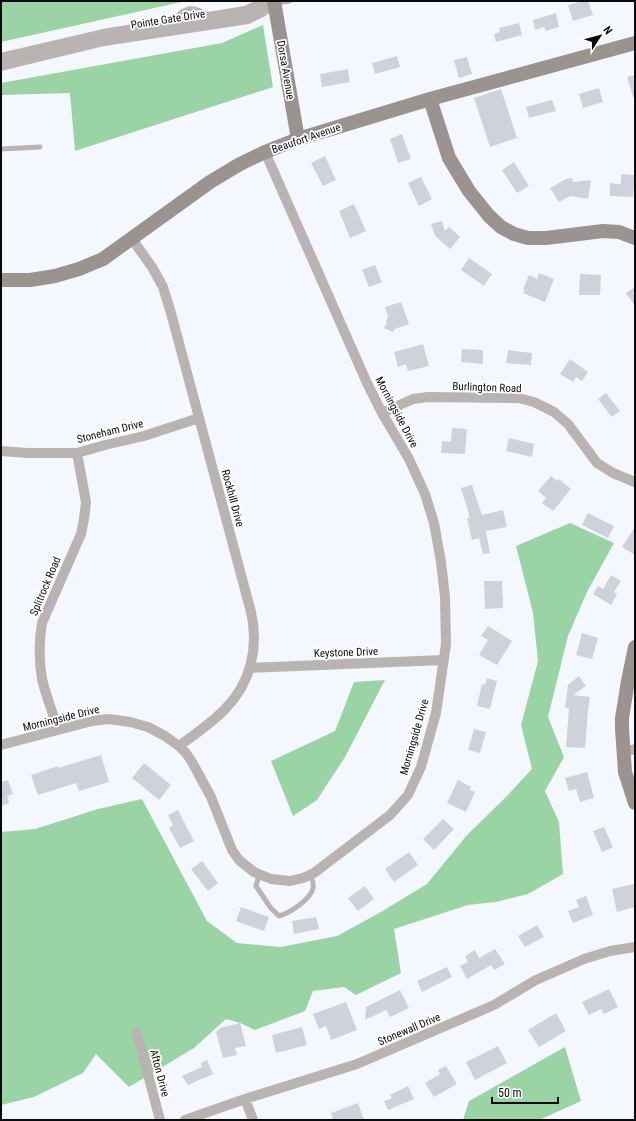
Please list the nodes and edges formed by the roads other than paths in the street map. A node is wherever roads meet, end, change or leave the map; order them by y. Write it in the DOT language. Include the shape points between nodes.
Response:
graph roads {
  1 [pos="290,1"];
  2 [pos="274,2"];
  3 [pos="635,43"];
  4 [pos="1,58"];
  5 [pos="1,66"];
  6 [pos="430,100"];
  7 [pos="298,139"];
  8 [pos="40,147"];
  9 [pos="1,149"];
  10 [pos="264,152"];
  11 [pos="132,238"];
  12 [pos="635,238"];
  13 [pos="1,280"];
  14 [pos="382,413"];
  15 [pos="199,418"];
  16 [pos="1,451"];
  17 [pos="77,453"];
  18 [pos="635,482"];
  19 [pos="635,647"];
  20 [pos="443,660"];
  21 [pos="250,668"];
  22 [pos="58,730"];
  23 [pos="1,745"];
  24 [pos="179,746"];
  25 [pos="629,750"];
  26 [pos="635,803"];
  27 [pos="259,875"];
  28 [pos="311,875"];
  29 [pos="635,947"];
  30 [pos="137,1033"];
  31 [pos="245,1099"];
  32 [pos="160,1120"];
  33 [pos="186,1120"];
  34 [pos="253,1120"];
  1 -- 2 [label="lane"];
  2 -- 4 [label="street, Pointe Gate Drive" via="245,11 103,34"];
  2 -- 5 [label="street, Pointe Gate Drive" via="248,19 104,41"];
  2 -- 7 [label="street, Dorsa Avenue"];
  3 -- 6 [label="street, Beaufort Avenue"];
  6 -- 7 [label="street, Beaufort Avenue"];
  6 -- 12 [label="street" via="449,158 470,191 501,227 528,238 603,231 619,232"];
  7 -- 10 [label="street, Beaufort Avenue"];
  8 -- 9 [label="lane"];
  10 -- 11 [label="street, Beaufort Avenue" via="210,182"];
  10 -- 14 [label="street, Morningside Drive"];
  11 -- 13 [label="street, Beaufort Avenue" via="104,259 79,269 30,280"];
  11 -- 15 [label="street, Rockhill Drive" via="163,287"];
  14 -- 18 [label="street, Burlington Road" via="413,399 428,397 518,398 534,402 554,412 568,424 597,463"];
  14 -- 20 [label="street, Morningside Drive" via="425,494 434,523 445,597 446,644"];
  15 -- 17 [label="street, Stoneham Drive" via="144,436"];
  15 -- 21 [label="street, Rockhill Drive" via="253,622 255,643"];
  16 -- 17 [label="street, Stoneham Drive"];
  17 -- 22 [label="street, Splitrock Road" via="86,502 84,519 81,534 42,623 40,638 42,679"];
  19 -- 25 [label="street" via="622,718"];
  20 -- 21 [label="street, Keystone Drive"];
  20 -- 28 [label="street, Morningside Drive" via="436,713 421,767 408,795 390,814"];
  21 -- 24 [label="street, Rockhill Drive" via="239,692 226,708"];
  22 -- 23 [label="street, Morningside Drive"];
  22 -- 24 [label="street, Morningside Drive" via="109,719 148,727"];
  24 -- 27 [label="street, Morningside Drive" via="192,762 211,797 232,850 244,865"];
  25 -- 26 [label="street" via="625,772"];
  27 -- 28 [label="street, Morningside Drive" via="284,881"];
  27 -- 28 [label="lane" via="256,886 270,907 280,916 287,914 308,897 313,887"];
  29 -- 31 [label="street, Stonewall Drive" via="584,959 536,980 494,1005 357,1064"];
  30 -- 32 [label="street, Afton Drive"];
  31 -- 33 [label="street, Stonewall Drive"];
  31 -- 34 [label="street"];
}
